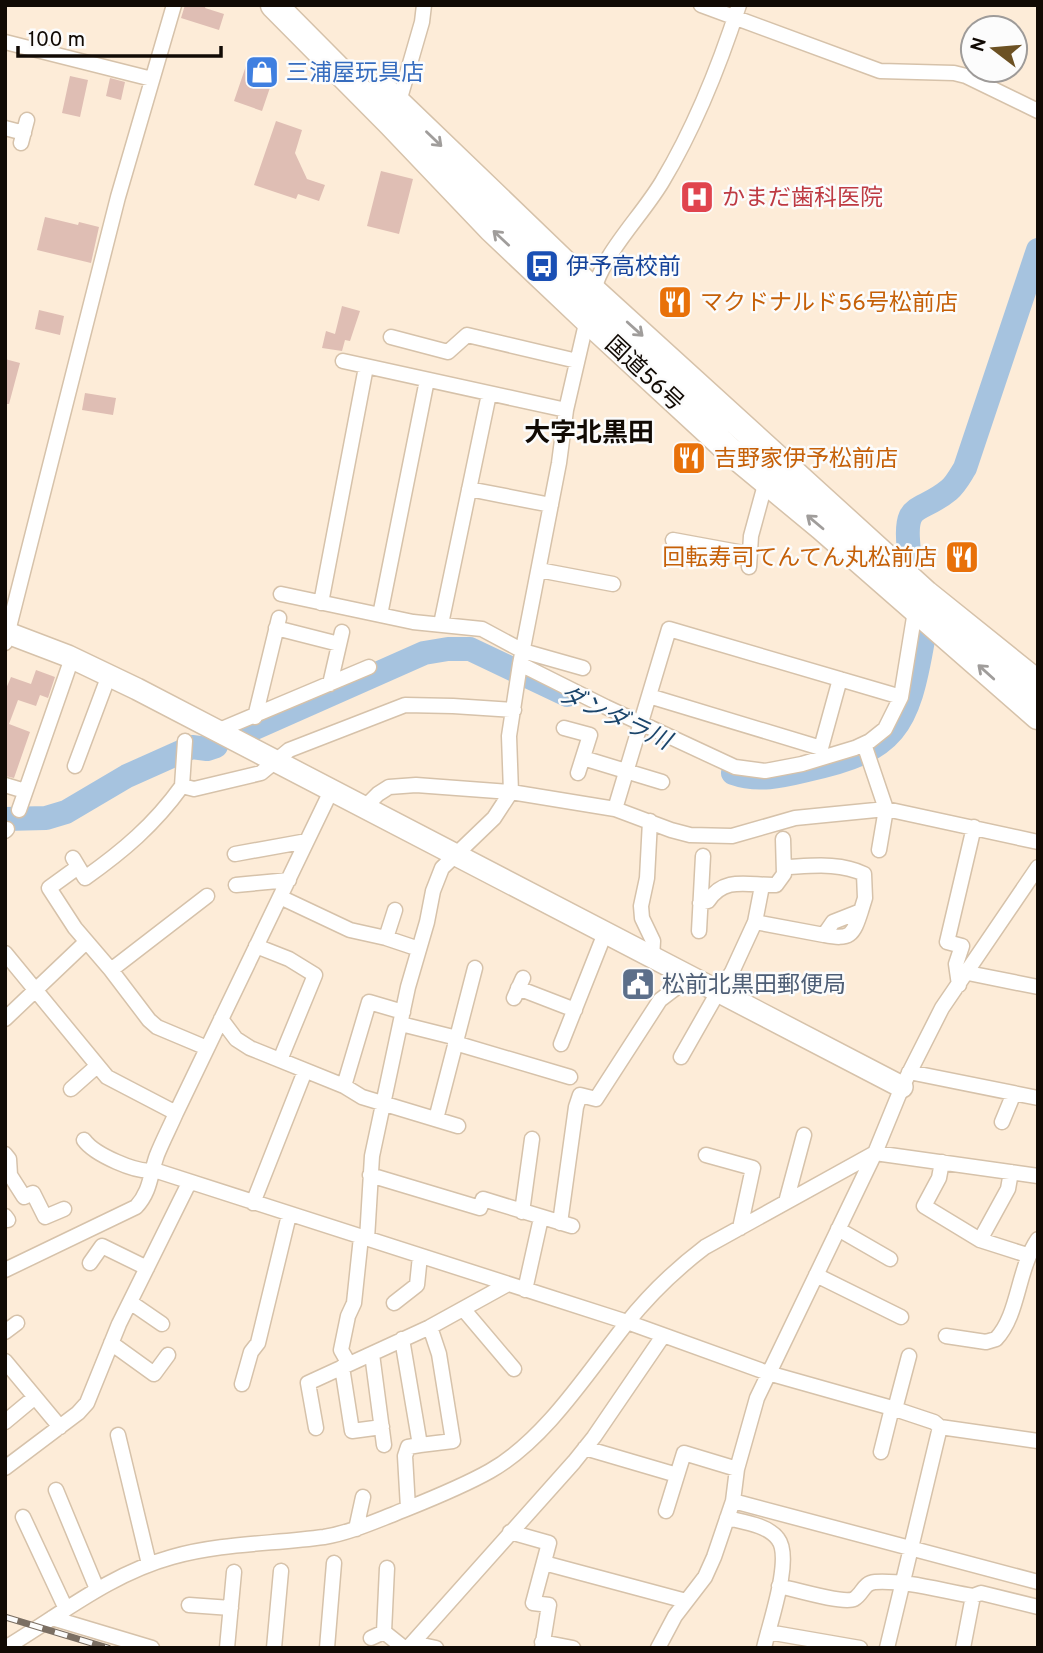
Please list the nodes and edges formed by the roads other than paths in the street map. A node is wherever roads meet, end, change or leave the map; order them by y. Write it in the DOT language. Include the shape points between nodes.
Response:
graph roads {
  1 [pos="174,5"];
  2 [pos="274,5"];
  3 [pos="299,5"];
  4 [pos="424,5"];
  5 [pos="701,5"];
  6 [pos="737,11"];
  7 [pos="5,41"];
  8 [pos="152,79"];
  9 [pos="1038,111"];
  10 [pos="395,114"];
  11 [pos="5,128"];
  12 [pos="24,132"];
  13 [pos="593,291"];
  14 [pos="587,319"];
  15 [pos="391,337"];
  16 [pos="343,361"];
  17 [pos="577,361"];
  18 [pos="366,367"];
  19 [pos="427,380"];
  20 [pos="489,394"];
  21 [pos="566,410"];
  22 [pos="765,481"];
  23 [pos="469,489"];
  24 [pos="551,505"];
  25 [pos="673,540"];
  26 [pos="539,570"];
  27 [pos="613,584"];
  28 [pos="281,594"];
  29 [pos="920,600"];
  30 [pos="321,603"];
  31 [pos="380,615"];
  32 [pos="441,624"];
  33 [pos="6,636"];
  34 [pos="522,657"];
  35 [pos="72,658"];
  36 [pos="369,667"];
  37 [pos="583,668"];
  38 [pos="109,675"];
  39 [pos="840,680"];
  40 [pos="330,684"];
  41 [pos="1038,684"];
  42 [pos="649,696"];
  43 [pos="901,697"];
  44 [pos="513,710"];
  45 [pos="1038,716"];
  46 [pos="255,717"];
  47 [pos="641,723"];
  48 [pos="564,728"];
  49 [pos="218,731"];
  50 [pos="184,749"];
  51 [pos="866,749"];
  52 [pos="583,758"];
  53 [pos="275,761"];
  54 [pos="75,766"];
  55 [pos="627,771"];
  56 [pos="578,773"];
  57 [pos="662,782"];
  58 [pos="5,785"];
  59 [pos="182,786"];
  60 [pos="25,791"];
  61 [pos="331,791"];
  62 [pos="511,793"];
  63 [pos="365,808"];
  64 [pos="615,809"];
  65 [pos="886,809"];
  66 [pos="19,810"];
  67 [pos="649,821"];
  68 [pos="974,827"];
  69 [pos="783,839"];
  70 [pos="307,841"];
  71 [pos="1038,842"];
  72 [pos="879,850"];
  73 [pos="235,854"];
  74 [pos="456,856"];
  75 [pos="703,856"];
  76 [pos="785,867"];
  77 [pos="1038,867"];
  78 [pos="289,880"];
  79 [pos="236,885"];
  80 [pos="762,886"];
  81 [pos="207,896"];
  82 [pos="280,897"];
  83 [pos="700,903"];
  84 [pos="395,910"];
  85 [pos="755,922"];
  86 [pos="699,931"];
  87 [pos="605,933"];
  88 [pos="386,938"];
  89 [pos="86,942"];
  90 [pos="256,946"];
  91 [pos="419,949"];
  92 [pos="5,953"];
  93 [pos="652,958"];
  94 [pos="475,968"];
  95 [pos="111,970"];
  96 [pos="686,975"];
  97 [pos="963,979"];
  98 [pos="1038,987"];
  99 [pos="519,988"];
  100 [pos="37,990"];
  101 [pos="718,992"];
  102 [pos="575,1010"];
  103 [pos="402,1018"];
  104 [pos="221,1019"];
  105 [pos="5,1020"];
  106 [pos="456,1041"];
  107 [pos="561,1044"];
  108 [pos="207,1048"];
  109 [pos="681,1057"];
  110 [pos="280,1060"];
  111 [pos="97,1066"];
  112 [pos="305,1071"];
  113 [pos="560,1078"];
  114 [pos="905,1080"];
  115 [pos="344,1086"];
  116 [pos="71,1089"];
  117 [pos="1014,1093"];
  118 [pos="1038,1098"];
  119 [pos="383,1105"];
  120 [pos="176,1113"];
  121 [pos="436,1119"];
  122 [pos="1002,1122"];
  123 [pos="458,1126"];
  124 [pos="804,1135"];
  125 [pos="532,1139"];
  126 [pos="83,1140"];
  127 [pos="875,1153"];
  128 [pos="5,1154"];
  129 [pos="706,1155"];
  130 [pos="942,1162"];
  131 [pos="154,1170"];
  132 [pos="1011,1172"];
  133 [pos="370,1175"];
  134 [pos="1038,1176"];
  135 [pos="8,1177"];
  136 [pos="188,1183"];
  137 [pos="786,1202"];
  138 [pos="253,1203"];
  139 [pos="64,1209"];
  140 [pos="522,1212"];
  141 [pos="289,1215"];
  142 [pos="541,1218"];
  143 [pos="740,1228"];
  144 [pos="838,1229"];
  145 [pos="364,1238"];
  146 [pos="1038,1239"];
  147 [pos="980,1240"];
  148 [pos="1027,1255"];
  149 [pos="420,1256"];
  150 [pos="890,1259"];
  151 [pos="90,1264"];
  152 [pos="147,1268"];
  153 [pos="5,1270"];
  154 [pos="816,1275"];
  155 [pos="508,1284"];
  156 [pos="525,1290"];
  157 [pos="130,1302"];
  158 [pos="394,1303"];
  159 [pos="464,1310"];
  160 [pos="901,1317"];
  161 [pos="631,1323"];
  162 [pos="162,1324"];
  163 [pos="430,1327"];
  164 [pos="661,1335"];
  165 [pos="946,1336"];
  166 [pos="402,1339"];
  167 [pos="111,1343"];
  168 [pos="372,1354"];
  169 [pos="168,1355"];
  170 [pos="909,1356"];
  171 [pos="5,1361"];
  172 [pos="345,1366"];
  173 [pos="514,1369"];
  174 [pos="768,1373"];
  175 [pos="242,1384"];
  176 [pos="35,1398"];
  177 [pos="893,1408"];
  178 [pos="5,1422"];
  179 [pos="60,1427"];
  180 [pos="382,1427"];
  181 [pos="940,1427"];
  182 [pos="316,1428"];
  183 [pos="118,1435"];
  184 [pos="1038,1441"];
  185 [pos="384,1445"];
  186 [pos="420,1445"];
  187 [pos="585,1448"];
  188 [pos="881,1452"];
  189 [pos="5,1468"];
  190 [pos="737,1469"];
  191 [pos="677,1475"];
  192 [pos="56,1490"];
  193 [pos="363,1497"];
  194 [pos="733,1501"];
  195 [pos="408,1508"];
  196 [pos="666,1511"];
  197 [pos="23,1517"];
  198 [pos="727,1518"];
  199 [pos="356,1529"];
  200 [pos="510,1532"];
  201 [pos="910,1548"];
  202 [pos="334,1563"];
  203 [pos="544,1563"];
  204 [pos="149,1564"];
  205 [pos="387,1568"];
  206 [pos="281,1571"];
  207 [pos="234,1572"];
  208 [pos="1038,1582"];
  209 [pos="902,1584"];
  210 [pos="779,1586"];
  211 [pos="97,1589"];
  212 [pos="973,1596"];
  213 [pos="686,1601"];
  214 [pos="189,1605"];
  215 [pos="1038,1607"];
  216 [pos="231,1608"];
  217 [pos="66,1609"];
  218 [pos="52,1618"];
  219 [pos="768,1632"];
  220 [pos="542,1645"];
  221 [pos="409,1646"];
  222 [pos="5,1648"];
  223 [pos="152,1648"];
  224 [pos="227,1648"];
  225 [pos="274,1648"];
  226 [pos="327,1648"];
  227 [pos="436,1648"];
  228 [pos="573,1648"];
  229 [pos="659,1648"];
  230 [pos="764,1648"];
  231 [pos="860,1648"];
  232 [pos="887,1648"];
  233 [pos="963,1648"];
  1 -- 8 [label="street"];
  2 -- 10 [label="highway, 国道56号"];
  3 -- 10 [label="highway, 国道56号"];
  4 -- 10 [label="street"];
  5 -- 6 [label="street"];
  6 -- 9 [label="street" via="880,71 966,76"];
  6 -- 13 [label="street" via="721,60 684,142 661,183 601,267"];
  7 -- 8 [label="street"];
  8 -- 33 [label="street"];
  10 -- 13 [label="highway, 国道56号, one-way"];
  14 -- 10 [label="highway, 国道56号, one-way" via="492,229"];
  11 -- 12 [label="street"];
  13 -- 14 [label="street"];
  13 -- 29 [label="highway, 国道56号, one-way"];
  14 -- 17 [label="street"];
  14 -- 22 [label="highway, 国道56号"];
  15 -- 17 [label="street" via="448,352 467,335"];
  16 -- 18 [label="street"];
  17 -- 21 [label="street"];
  18 -- 19 [label="street"];
  18 -- 30 [label="street"];
  19 -- 20 [label="street"];
  19 -- 31 [label="street"];
  20 -- 21 [label="street"];
  20 -- 23 [label="street"];
  21 -- 24 [label="street"];
  22 -- 25 [label="street" via="749,560"];
  29 -- 22 [label="highway, 国道56号, one-way"];
  23 -- 24 [label="street"];
  23 -- 32 [label="street"];
  24 -- 26 [label="street"];
  26 -- 27 [label="street"];
  26 -- 34 [label="street"];
  28 -- 30 [label="street"];
  29 -- 41 [label="highway, 国道56号"];
  29 -- 43 [label="street"];
  45 -- 29 [label="highway, 国道56号, one-way"];
  30 -- 31 [label="street"];
  31 -- 32 [label="street"];
  32 -- 34 [label="street" via="482,629 506,640"];
  33 -- 35 [label="street"];
  34 -- 37 [label="street"];
  34 -- 44 [label="street"];
  34 -- 47 [label="street"];
  35 -- 38 [label="street"];
  35 -- 60 [label="street"];
  36 -- 40 [label="street"];
  38 -- 49 [label="street"];
  38 -- 54 [label="street"];
  39 -- 42 [label="street" via="669,629"];
  39 -- 42 [label="street" via="821,748"];
  39 -- 43 [label="street"];
  40 -- 46 [label="street"];
  40 -- 46 [label="street" via="340,638 278,623"];
  42 -- 47 [label="street"];
  43 -- 51 [label="street" via="885,729"];
  44 -- 53 [label="street" via="405,705 289,750"];
  44 -- 62 [label="street"];
  46 -- 49 [label="street"];
  47 -- 51 [label="street" via="735,767 765,771"];
  47 -- 55 [label="street"];
  48 -- 52 [label="street" via="590,735"];
  49 -- 53 [label="street"];
  50 -- 59 [label="street"];
  51 -- 65 [label="street"];
  52 -- 55 [label="street"];
  52 -- 56 [label="street"];
  53 -- 59 [label="street" via="261,773 194,789"];
  53 -- 61 [label="street"];
  55 -- 57 [label="street"];
  55 -- 64 [label="street"];
  58 -- 60 [label="street"];
  59 -- 89 [label="street" via="163,813 109,861 85,878 76,862 49,888"];
  60 -- 66 [label="street"];
  61 -- 63 [label="street"];
  61 -- 70 [label="street"];
  62 -- 63 [label="street" via="403,785 378,794"];
  62 -- 64 [label="street"];
  62 -- 74 [label="street" via="494,818"];
  63 -- 74 [label="street"];
  64 -- 67 [label="street"];
  65 -- 67 [label="street" via="795,818 733,835 690,835"];
  65 -- 68 [label="street"];
  65 -- 72 [label="street"];
  67 -- 93 [label="street" via="641,906 653,941"];
  68 -- 71 [label="street"];
  68 -- 97 [label="street" via="947,942 962,947 956,964"];
  69 -- 76 [label="street"];
  70 -- 73 [label="street"];
  70 -- 78 [label="street"];
  74 -- 87 [label="street"];
  74 -- 91 [label="street" via="438,877"];
  75 -- 83 [label="street"];
  76 -- 80 [label="street" via="781,881"];
  76 -- 85 [label="street" via="821,865 864,874 861,911 833,922 824,935"];
  77 -- 97 [label="street"];
  78 -- 79 [label="street"];
  78 -- 82 [label="street"];
  80 -- 83 [label="street" via="721,887"];
  80 -- 85 [label="street"];
  81 -- 95 [label="street"];
  82 -- 88 [label="street" via="349,930"];
  82 -- 90 [label="street"];
  83 -- 86 [label="street"];
  84 -- 88 [label="street"];
  85 -- 101 [label="street"];
  87 -- 93 [label="street"];
  87 -- 102 [label="street"];
  88 -- 91 [label="street"];
  89 -- 95 [label="street"];
  89 -- 100 [label="street"];
  90 -- 104 [label="street"];
  90 -- 110 [label="street" via="314,975"];
  91 -- 103 [label="street"];
  92 -- 100 [label="street"];
  93 -- 96 [label="street"];
  94 -- 106 [label="street"];
  95 -- 108 [label="street" via="157,1027"];
  96 -- 101 [label="street"];
  96 -- 142 [label="street" via="660,1000 596,1099 580,1095 566,1225"];
  97 -- 98 [label="street"];
  97 -- 114 [label="street" via="942,1008"];
  99 -- 102 [label="street"];
  100 -- 105 [label="street"];
  100 -- 111 [label="street"];
  101 -- 109 [label="street"];
  101 -- 114 [label="street"];
  102 -- 107 [label="street"];
  103 -- 106 [label="street"];
  103 -- 115 [label="street" via="369,1002"];
  103 -- 119 [label="street"];
  104 -- 108 [label="street"];
  104 -- 110 [label="street" via="236,1039"];
  106 -- 113 [label="street"];
  106 -- 121 [label="street"];
  108 -- 120 [label="street"];
  110 -- 112 [label="street"];
  111 -- 116 [label="street"];
  111 -- 120 [label="street" via="121,1086"];
  112 -- 115 [label="street"];
  112 -- 138 [label="street"];
  114 -- 117 [label="street"];
  114 -- 127 [label="street"];
  115 -- 119 [label="street"];
  117 -- 118 [label="street"];
  117 -- 122 [label="street"];
  119 -- 121 [label="street"];
  119 -- 133 [label="street"];
  120 -- 131 [label="street"];
  121 -- 123 [label="street"];
  124 -- 137 [label="street"];
  125 -- 140 [label="street"];
  126 -- 131 [label="street" via="97,1153 144,1171"];
  127 -- 130 [label="street"];
  127 -- 137 [label="street"];
  127 -- 144 [label="street"];
  128 -- 135 [label="street"];
  129 -- 143 [label="street" via="753,1168"];
  130 -- 132 [label="street"];
  130 -- 147 [label="street" via="925,1206"];
  131 -- 136 [label="street"];
  131 -- 153 [label="street" via="136,1207"];
  132 -- 134 [label="street"];
  132 -- 147 [label="street" via="1008,1189"];
  133 -- 140 [label="street" via="480,1208 483,1199"];
  133 -- 145 [label="street"];
  135 -- 139 [label="street" via="24,1197 33,1193 45,1217"];
  136 -- 138 [label="street"];
  136 -- 152 [label="street"];
  137 -- 143 [label="street"];
  138 -- 141 [label="street"];
  140 -- 142 [label="street"];
  141 -- 145 [label="street"];
  141 -- 175 [label="street" via="258,1343"];
  142 -- 156 [label="street"];
  143 -- 161 [label="street" via="682,1264"];
  144 -- 150 [label="street"];
  144 -- 154 [label="street"];
  145 -- 149 [label="street"];
  145 -- 172 [label="street" via="341,1350"];
  146 -- 148 [label="street"];
  147 -- 148 [label="street"];
  148 -- 165 [label="street" via="1009,1320 996,1339 986,1342"];
  149 -- 155 [label="street"];
  149 -- 158 [label="street" via="417,1285"];
  151 -- 152 [label="street" via="102,1246"];
  152 -- 157 [label="street"];
  154 -- 160 [label="street"];
  154 -- 174 [label="street"];
  155 -- 156 [label="street"];
  155 -- 159 [label="street"];
  156 -- 161 [label="street"];
  157 -- 162 [label="street"];
  157 -- 167 [label="street"];
  159 -- 163 [label="street"];
  159 -- 173 [label="street"];
  161 -- 164 [label="street"];
  161 -- 195 [label="street" via="554,1415 510,1456 491,1470"];
  163 -- 166 [label="street"];
  163 -- 186 [label="street" via="453,1441"];
  164 -- 174 [label="street"];
  164 -- 187 [label="street"];
  166 -- 168 [label="street"];
  166 -- 186 [label="street"];
  167 -- 169 [label="street" via="154,1374"];
  167 -- 179 [label="street" via="88,1403"];
  168 -- 172 [label="street"];
  168 -- 180 [label="street"];
  170 -- 177 [label="street"];
  171 -- 176 [label="street"];
  172 -- 180 [label="street" via="352,1431"];
  172 -- 182 [label="street" via="308,1383"];
  174 -- 177 [label="street"];
  174 -- 190 [label="street"];
  176 -- 178 [label="street"];
  176 -- 179 [label="street"];
  177 -- 181 [label="street"];
  177 -- 188 [label="street"];
  179 -- 189 [label="street"];
  180 -- 185 [label="street"];
  181 -- 184 [label="street"];
  181 -- 201 [label="street"];
  183 -- 204 [label="street"];
  186 -- 195 [label="street" via="408,1447 405,1455"];
  187 -- 191 [label="street"];
  187 -- 200 [label="street"];
  190 -- 191 [label="street" via="684,1453"];
  190 -- 194 [label="street"];
  191 -- 196 [label="street"];
  192 -- 211 [label="street"];
  193 -- 199 [label="street"];
  194 -- 198 [label="street"];
  194 -- 201 [label="street"];
  195 -- 199 [label="street"];
  197 -- 217 [label="street"];
  198 -- 210 [label="street" via="778,1538 783,1555"];
  198 -- 213 [label="street" via="705,1577"];
  199 -- 204 [label="street" via="205,1550"];
  200 -- 203 [label="street" via="549,1543"];
  200 -- 221 [label="street"];
  201 -- 208 [label="street"];
  201 -- 209 [label="street"];
  202 -- 226 [label="street"];
  203 -- 213 [label="street"];
  203 -- 220 [label="street" via="533,1603 549,1605"];
  204 -- 211 [label="street"];
  205 -- 221 [label="street" via="377,1635"];
  206 -- 225 [label="street"];
  207 -- 216 [label="street"];
  209 -- 210 [label="street" via="866,1584 857,1597 846,1600"];
  209 -- 212 [label="street"];
  209 -- 232 [label="street"];
  210 -- 219 [label="street"];
  211 -- 217 [label="street"];
  212 -- 215 [label="street" via="981,1593"];
  212 -- 233 [label="street"];
  213 -- 229 [label="street"];
  214 -- 216 [label="street"];
  216 -- 224 [label="street"];
  217 -- 218 [label="street"];
  218 -- 222 [label="street"];
  218 -- 223 [label="street"];
  219 -- 230 [label="street"];
  219 -- 231 [label="street"];
  220 -- 228 [label="street"];
  221 -- 227 [label="street"];
}
